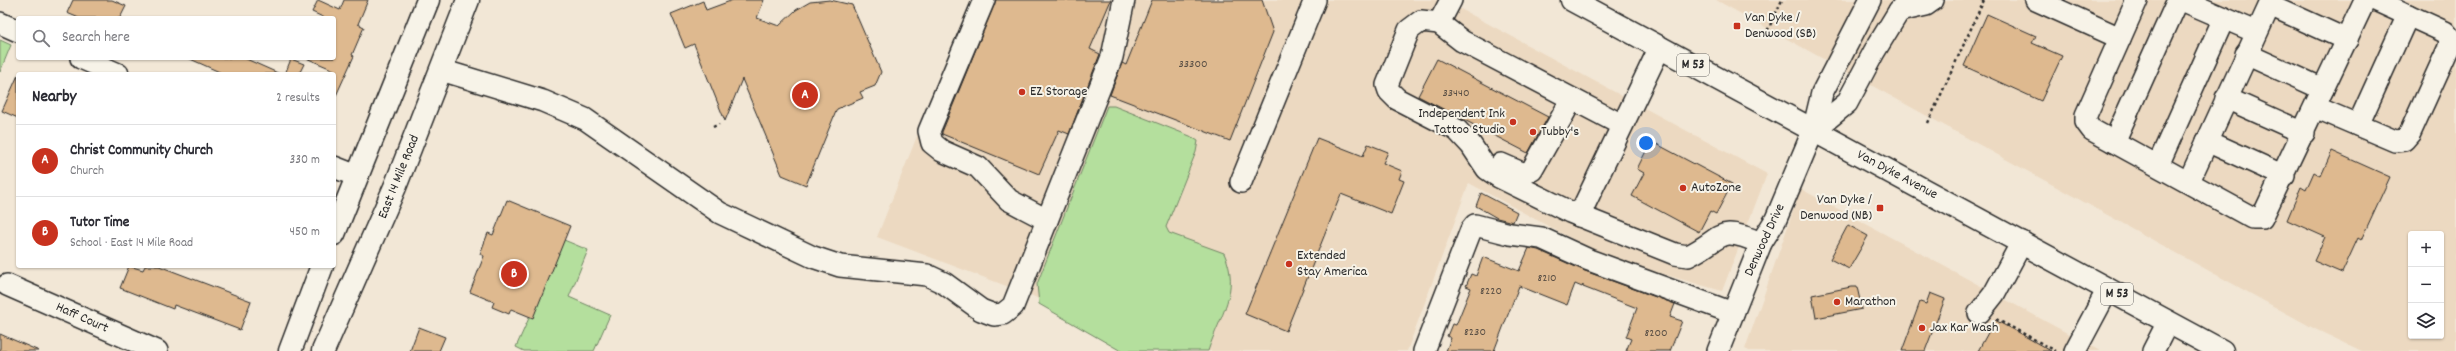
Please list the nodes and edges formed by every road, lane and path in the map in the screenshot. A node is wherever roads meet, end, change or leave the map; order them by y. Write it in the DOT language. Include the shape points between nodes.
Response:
graph roads {
  1 [pos="428,0"];
  2 [pos="443,0"];
  3 [pos="468,0"];
  4 [pos="480,0"];
  5 [pos="984,0"];
  6 [pos="1124,0"];
  7 [pos="1315,0"];
  8 [pos="1451,0"];
  9 [pos="1572,0"];
  10 [pos="1782,0"];
  11 [pos="1870,0"];
  12 [pos="1933,0"];
  13 [pos="1984,0"];
  14 [pos="2036,0"];
  15 [pos="2137,0"];
  16 [pos="2178,0"];
  17 [pos="2182,0"];
  18 [pos="2365,0"];
  19 [pos="2374,0"];
  20 [pos="2271,2"];
  21 [pos="1903,5"];
  22 [pos="2408,15"];
  23 [pos="2224,18"];
  24 [pos="1439,23"];
  25 [pos="0,24"];
  26 [pos="458,26"];
  27 [pos="16,30"];
  28 [pos="2256,32"];
  29 [pos="1765,36"];
  30 [pos="2120,38"];
  31 [pos="2346,40"];
  32 [pos="1660,47"];
  33 [pos="407,51"];
  34 [pos="2246,54"];
  35 [pos="85,60"];
  36 [pos="441,70"];
  37 [pos="113,72"];
  38 [pos="2226,98"];
  39 [pos="2319,98"];
  40 [pos="1572,99"];
  41 [pos="1928,123"];
  42 [pos="719,124"];
  43 [pos="1622,125"];
  44 [pos="2358,125"];
  45 [pos="713,127"];
  46 [pos="1457,130"];
  47 [pos="1813,131"];
  48 [pos="2304,133"];
  49 [pos="2207,141"];
  50 [pos="2114,142"];
  51 [pos="2158,165"];
  52 [pos="336,168"];
  53 [pos="357,176"];
  54 [pos="2284,176"];
  55 [pos="2189,181"];
  56 [pos="1241,182"];
  57 [pos="1579,216"];
  58 [pos="1047,220"];
  59 [pos="336,229"];
  60 [pos="2022,242"];
  61 [pos="1760,243"];
  62 [pos="321,268"];
  63 [pos="7,285"];
  64 [pos="2108,289"];
  65 [pos="1733,313"];
  66 [pos="1986,315"];
  67 [pos="2168,322"];
  68 [pos="157,351"];
  69 [pos="290,351"];
  70 [pos="322,351"];
  71 [pos="1424,351"];
  72 [pos="1718,351"];
  73 [pos="2056,351"];
  74 [pos="2076,351"];
  75 [pos="2153,351"];
  76 [pos="2222,351"];
  1 -- 33 [label="main road"];
  2 -- 33 [label="main road"];
  3 -- 26 [label="main road, East 14 Mile Road"];
  4 -- 26 [label="main road"];
  5 -- 58 [label="street" via="929,131 932,143 942,151 978,167 1009,200"];
  6 -- 58 [label="street" via="1112,57"];
  7 -- 56 [label="street"];
  8 -- 24 [label="street"];
  9 -- 32 [label="main road, Van Dyke Avenue / M 53"];
  10 -- 29 [label="path"];
  11 -- 47 [label="street, Denwood Drive" via="1822,93"];
  12 -- 21 [label="street" via="1926,5"];
  13 -- 41 [label="path"];
  14 -- 30 [label="street"];
  15 -- 30 [label="street"];
  16 -- 50 [label="street"];
  17 -- 23 [label="street"];
  18 -- 31 [label="street"];
  19 -- 22 [label="street"];
  20 -- 28 [label="street"];
  20 -- 31 [label="street"];
  21 -- 47 [label="street" via="1847,103"];
  22 -- 44 [label="street"];
  22 -- 44 [label="street" via="2445,32 2450,38 2449,46 2417,118 2404,140 2395,141"];
  23 -- 28 [label="street"];
  23 -- 51 [label="street"];
  24 -- 40 [label="street" via="1462,41"];
  24 -- 46 [label="street" via="1421,20 1409,30 1387,85 1397,99"];
  25 -- 27 [label="street"];
  26 -- 36 [label="main road, East 14 Mile Road"];
  28 -- 34 [label="street"];
  30 -- 50 [label="street" via="2086,114 2086,122 2092,130"];
  31 -- 39 [label="street"];
  32 -- 43 [label="street"];
  32 -- 47 [label="main road, Van Dyke Avenue / M 53"];
  33 -- 53 [label="main road"];
  34 -- 38 [label="street"];
  34 -- 39 [label="street"];
  35 -- 37 [label="street"];
  36 -- 58 [label="street" via="543,101 585,119 720,213 813,257 840,266 927,275 944,283 981,310 994,315 1003,314 1012,306"];
  36 -- 70 [label="main road, East 14 Mile Road" via="395,187"];
  38 -- 48 [label="street"];
  38 -- 49 [label="street"];
  39 -- 44 [label="street"];
  39 -- 48 [label="street"];
  40 -- 43 [label="street"];
  40 -- 46 [label="street" via="1536,166 1524,174 1504,165 1491,155 1482,139"];
  42 -- 45 [label="path"];
  43 -- 57 [label="street"];
  46 -- 57 [label="street" via="1487,169"];
  47 -- 60 [label="main road, Van Dyke Avenue / M 53"];
  47 -- 61 [label="street, Denwood Drive" via="1776,219"];
  48 -- 54 [label="street"];
  49 -- 54 [label="street"];
  49 -- 55 [label="street"];
  50 -- 51 [label="street"];
  51 -- 55 [label="street"];
  52 -- 53 [label="street"];
  53 -- 59 [label="main road"];
  54 -- 55 [label="street" via="2262,218 2253,218"];
  57 -- 61 [label="street" via="1675,254 1688,256 1717,236 1730,232"];
  60 -- 64 [label="main road, Van Dyke Avenue / M 53"];
  60 -- 66 [label="street" via="1994,294"];
  61 -- 65 [label="street, Denwood Drive"];
  62 -- 69 [label="main road"];
  63 -- 68 [label="street, Haff Court"];
  64 -- 67 [label="main road, Van Dyke Avenue / M 53"];
  64 -- 74 [label="street"];
  65 -- 71 [label="street" via="1589,260 1541,238 1510,234 1476,225 1471,230"];
  65 -- 72 [label="street, Denwood Drive"];
  66 -- 73 [label="path"];
  67 -- 75 [label="street"];
  67 -- 76 [label="main road, Van Dyke Avenue / M 53"];
}
